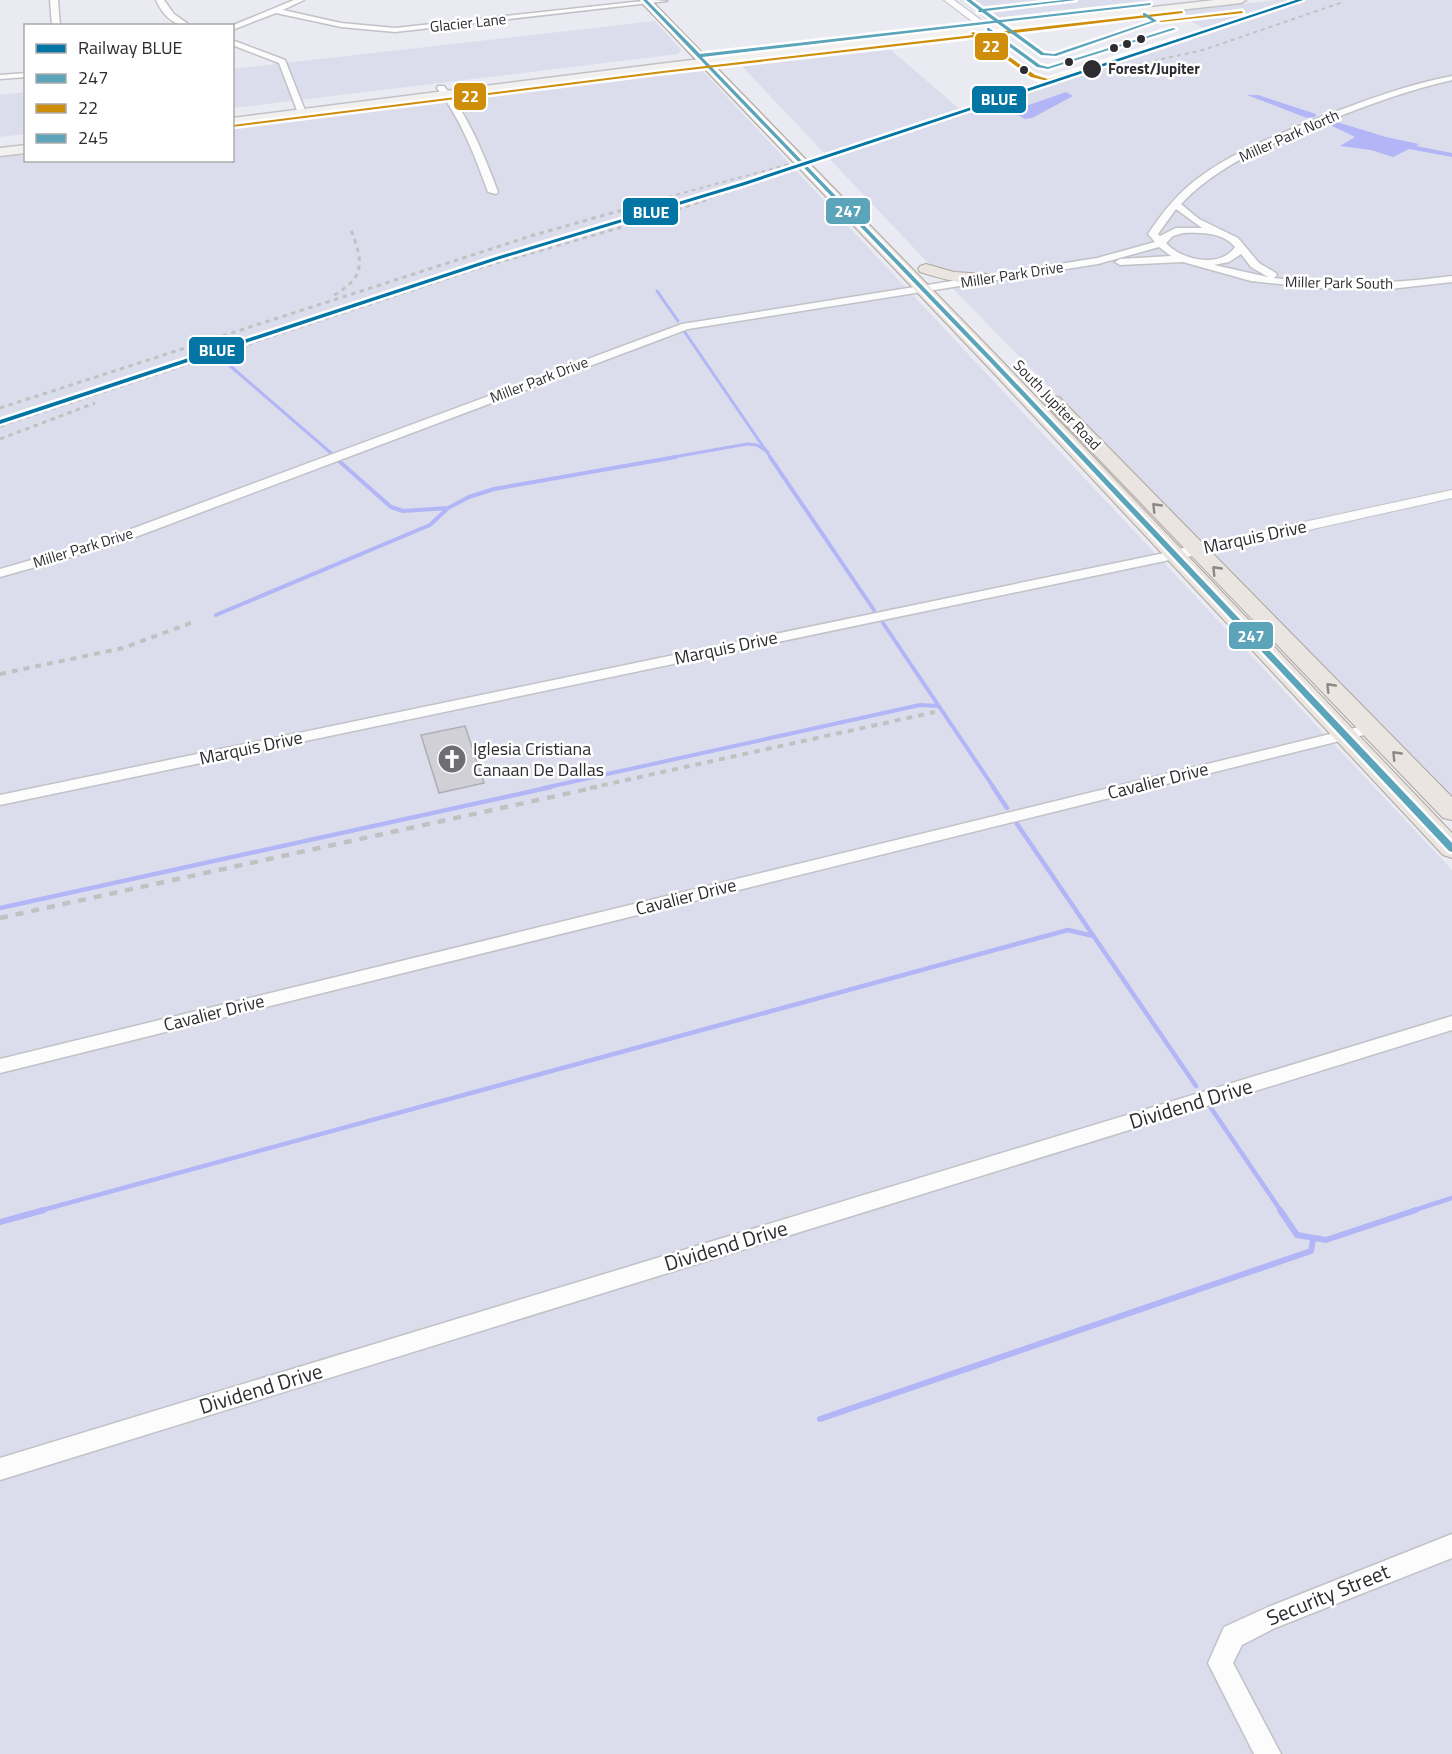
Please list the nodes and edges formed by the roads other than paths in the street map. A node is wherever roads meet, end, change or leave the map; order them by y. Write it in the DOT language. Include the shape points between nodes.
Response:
graph roads {
  1 [pos="54,0"];
  2 [pos="160,0"];
  3 [pos="300,0"];
  4 [pos="948,0"];
  5 [pos="1181,0"];
  6 [pos="1241,0"];
  7 [pos="646,1"];
  8 [pos="662,1"];
  9 [pos="1155,6"];
  10 [pos="275,10"];
  11 [pos="56,24"];
  12 [pos="184,24"];
  13 [pos="984,26"];
  14 [pos="234,27"];
  15 [pos="234,43"];
  16 [pos="710,58"];
  17 [pos="24,75"];
  18 [pos="0,77"];
  19 [pos="1452,78"];
  20 [pos="742,82"];
  21 [pos="445,91"];
  22 [pos="301,110"];
  23 [pos="234,114"];
  24 [pos="776,116"];
  25 [pos="759,118"];
  26 [pos="234,122"];
  27 [pos="24,140"];
  28 [pos="0,143"];
  29 [pos="24,149"];
  30 [pos="0,152"];
  31 [pos="493,192"];
  32 [pos="1176,204"];
  33 [pos="849,212"];
  34 [pos="888,231"];
  35 [pos="1172,233"];
  36 [pos="1222,235"];
  37 [pos="1161,243"];
  38 [pos="1240,247"];
  39 [pos="1188,260"];
  40 [pos="1098,261"];
  41 [pos="987,279"];
  42 [pos="1452,279"];
  43 [pos="1306,284"];
  44 [pos="943,286"];
  45 [pos="922,289"];
  46 [pos="1054,402"];
  47 [pos="1034,406"];
  48 [pos="1452,494"];
  49 [pos="1197,549"];
  50 [pos="1174,555"];
  51 [pos="0,573"];
  52 [pos="1371,729"];
  53 [pos="1343,736"];
  54 [pos="0,800"];
  55 [pos="1452,812"];
  56 [pos="1452,849"];
  57 [pos="1452,1023"];
  58 [pos="0,1066"];
  59 [pos="0,1469"];
  60 [pos="1452,1546"];
  61 [pos="1268,1754"];
  1 -- 11 [label="street"];
  2 -- 12 [label="street" via="173,18"];
  3 -- 10 [label="street"];
  4 -- 13 [label="street"];
  5 -- 9 [label="main road"];
  6 -- 9 [label="main road"];
  7 -- 8 [label="street, Glacier Lane"];
  7 -- 10 [label="street, Glacier Lane" via="395,30 341,25"];
  7 -- 16 [label="main road, South Jupiter Road"];
  8 -- 16 [label="main road, South Jupiter Road"];
  9 -- 13 [label="main road"];
  10 -- 14 [label="street"];
  13 -- 16 [label="main road"];
  15 -- 22 [label="street" via="282,62"];
  16 -- 20 [label="main road, South Jupiter Road"];
  16 -- 21 [label="main road"];
  16 -- 25 [label="main road, South Jupiter Road"];
  17 -- 18 [label="street"];
  19 -- 32 [label="street, Miller Park North" via="1381,97 1257,147 1205,177"];
  21 -- 22 [label="main road"];
  21 -- 31 [label="street"];
  22 -- 23 [label="main road"];
  22 -- 26 [label="main road"];
  24 -- 25 [label="main road"];
  25 -- 33 [label="main road, South Jupiter Road"];
  27 -- 28 [label="main road"];
  29 -- 30 [label="main road"];
  32 -- 35 [label="street"];
  32 -- 36 [label="street"];
  32 -- 37 [label="street, Miller Park North" via="1154,234"];
  33 -- 34 [label="main road" via="867,209"];
  33 -- 45 [label="main road, South Jupiter Road"];
  35 -- 36 [label="street" via="1197,230"];
  35 -- 37 [label="street"];
  36 -- 38 [label="street"];
  37 -- 39 [label="street" via="1166,250"];
  37 -- 40 [label="street"];
  38 -- 39 [label="street" via="1227,260"];
  38 -- 43 [label="street" via="1263,271"];
  39 -- 40 [label="street, Miller Park South"];
  39 -- 43 [label="street, Miller Park South" via="1281,282"];
  40 -- 41 [label="street, Miller Park Drive"];
  41 -- 44 [label="street, Miller Park Drive"];
  41 -- 44 [label="main road, South Jupiter Road" via="952,277 923,265"];
  42 -- 43 [label="street, Miller Park South" via="1390,285"];
  44 -- 45 [label="street, Miller Park Drive"];
  44 -- 46 [label="main road, South Jupiter Road"];
  45 -- 47 [label="main road, South Jupiter Road"];
  45 -- 51 [label="street, Miller Park Drive" via="672,330 112,541"];
  46 -- 47 [label="main road"];
  49 -- 46 [label="main road, South Jupiter Road, one-way"];
  47 -- 50 [label="main road, South Jupiter Road"];
  48 -- 49 [label="street, Marquis Drive"];
  49 -- 50 [label="street, Marquis Drive"];
  52 -- 49 [label="main road, South Jupiter Road, one-way"];
  50 -- 53 [label="main road, South Jupiter Road"];
  50 -- 54 [label="street, Marquis Drive"];
  52 -- 53 [label="street, Cavalier Drive"];
  55 -- 52 [label="main road, South Jupiter Road, one-way"];
  53 -- 56 [label="main road, South Jupiter Road"];
  53 -- 58 [label="street, Cavalier Drive"];
  57 -- 59 [label="street, Dividend Drive"];
  60 -- 61 [label="street, Security Street" via="1276,1615 1233,1636 1220,1663"];
}
